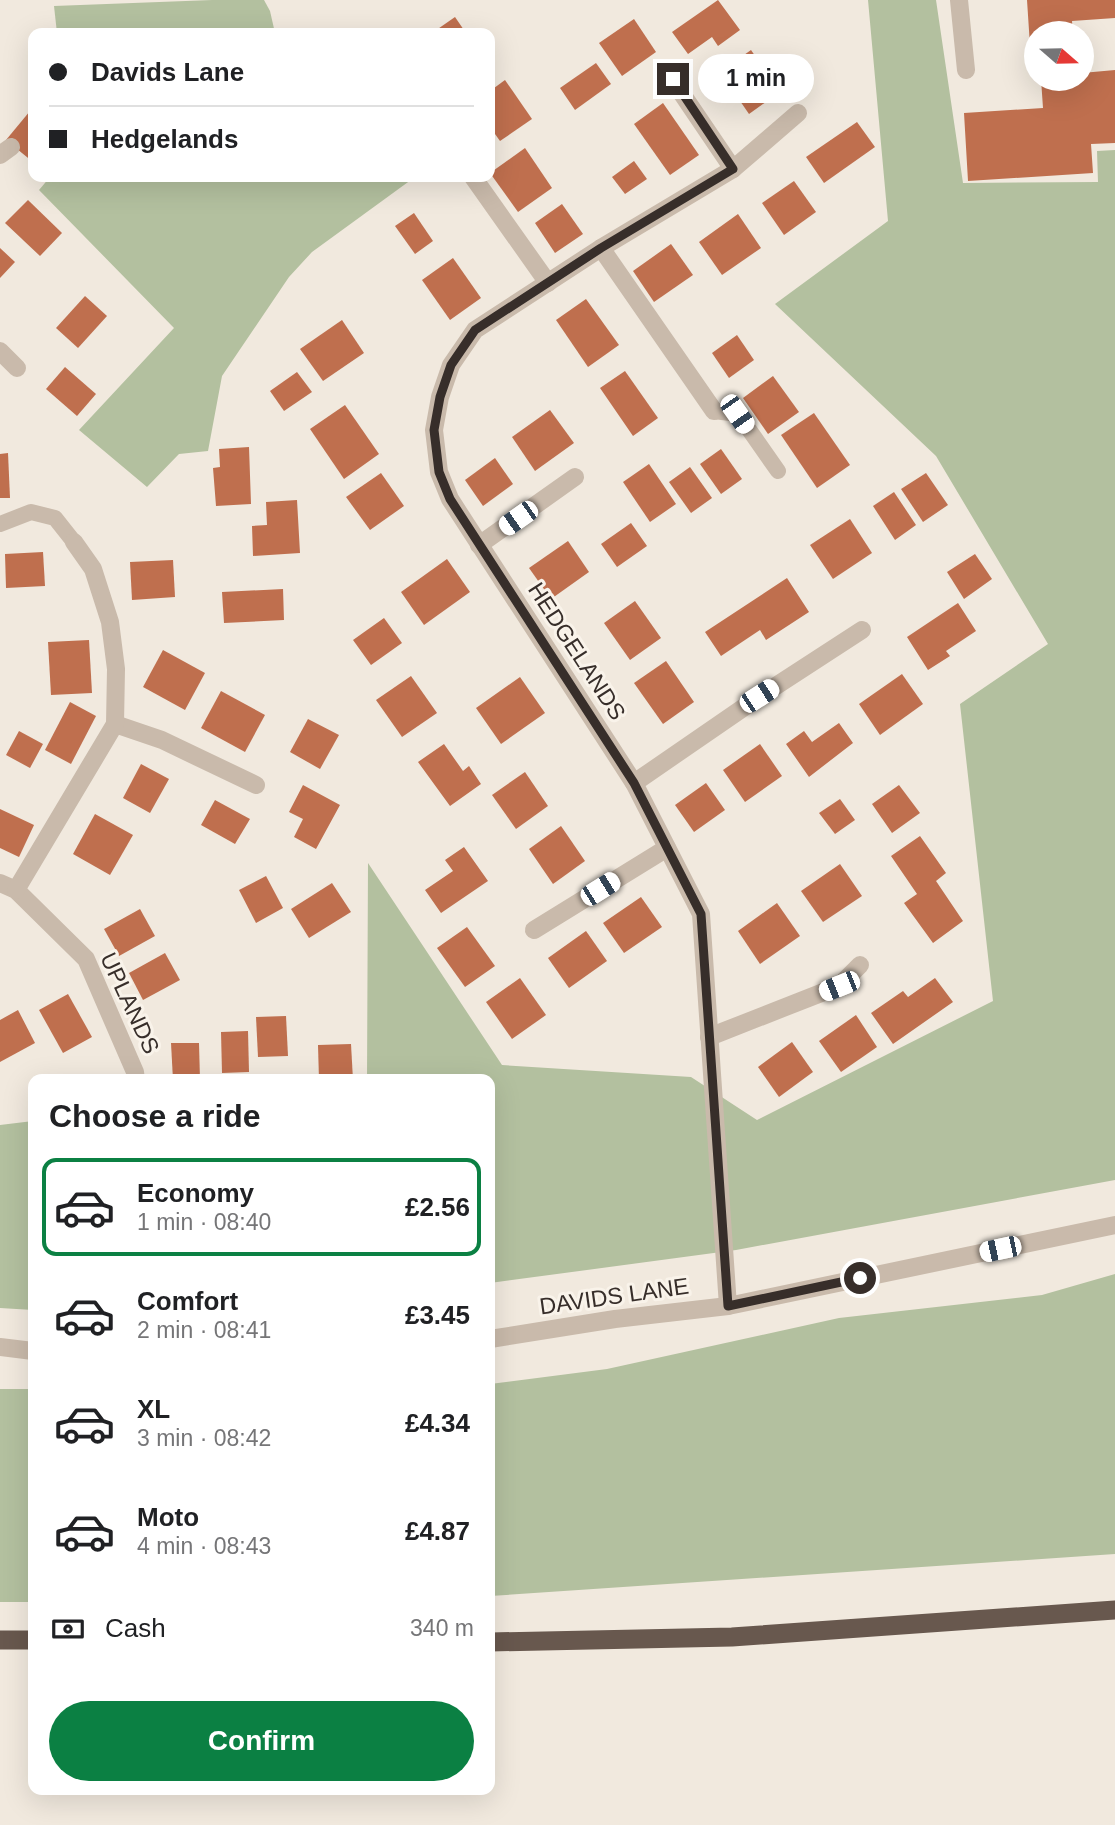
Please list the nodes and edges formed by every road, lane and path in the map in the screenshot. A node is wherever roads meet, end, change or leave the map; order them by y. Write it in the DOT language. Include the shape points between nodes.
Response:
graph roads {
  1 [pos="959,0"];
  2 [pos="966,70"];
  3 [pos="673,79"];
  4 [pos="798,113"];
  5 [pos="733,169"];
  6 [pos="477,182"];
  7 [pos="601,248"];
  8 [pos="548,283"];
  9 [pos="0,351"];
  10 [pos="17,368"];
  11 [pos="714,411"];
  12 [pos="778,471"];
  13 [pos="575,477"];
  14 [pos="0,524"];
  15 [pos="74,542"];
  16 [pos="479,545"];
  17 [pos="862,630"];
  18 [pos="115,724"];
  19 [pos="634,783"];
  20 [pos="256,785"];
  21 [pos="667,848"];
  22 [pos="8,887"];
  23 [pos="534,930"];
  24 [pos="860,965"];
  25 [pos="709,1037"];
  26 [pos="135,1074"];
  27 [pos="1115,1225"];
  28 [pos="728,1306"];
  29 [pos="495,1338"];
  30 [pos="0,1347"];
  31 [pos="28,1350"];
  32 [pos="1115,1610"];
  33 [pos="0,1640"];
  34 [pos="28,1640"];
  35 [pos="495,1642"];
  1 -- 2 [label="street"];
  3 -- 5 [label="street"];
  4 -- 5 [label="street, HEDGELANDS"];
  5 -- 7 [label="street, HEDGELANDS"];
  6 -- 8 [label="street"];
  7 -- 8 [label="street, HEDGELANDS"];
  7 -- 11 [label="street"];
  8 -- 16 [label="street, HEDGELANDS" via="475,330 451,365 440,397 434,430 439,472"];
  9 -- 10 [label="street"];
  11 -- 12 [label="lane" via="737,414"];
  13 -- 16 [label="street"];
  14 -- 15 [label="lane" via="31,512 55,518"];
  15 -- 18 [label="street, UPLANDS" via="93,569 110,622 116,669"];
  16 -- 19 [label="street, HEDGELANDS"];
  17 -- 19 [label="street"];
  18 -- 20 [label="street" via="162,740"];
  18 -- 22 [label="street, UPLANDS"];
  19 -- 21 [label="street, HEDGELANDS"];
  21 -- 23 [label="street"];
  21 -- 25 [label="street, HEDGELANDS" via="701,914"];
  22 -- 26 [label="street, UPLANDS" via="86,959"];
  24 -- 25 [label="street" via="839,986"];
  25 -- 28 [label="street, HEDGELANDS"];
  27 -- 28 [label="street, DAVIDS LANE"];
  28 -- 29 [label="street, DAVIDS LANE"];
  30 -- 31 [label="street"];
  32 -- 35 [label="highway" via="732,1637"];
  33 -- 34 [label="highway"];
}
